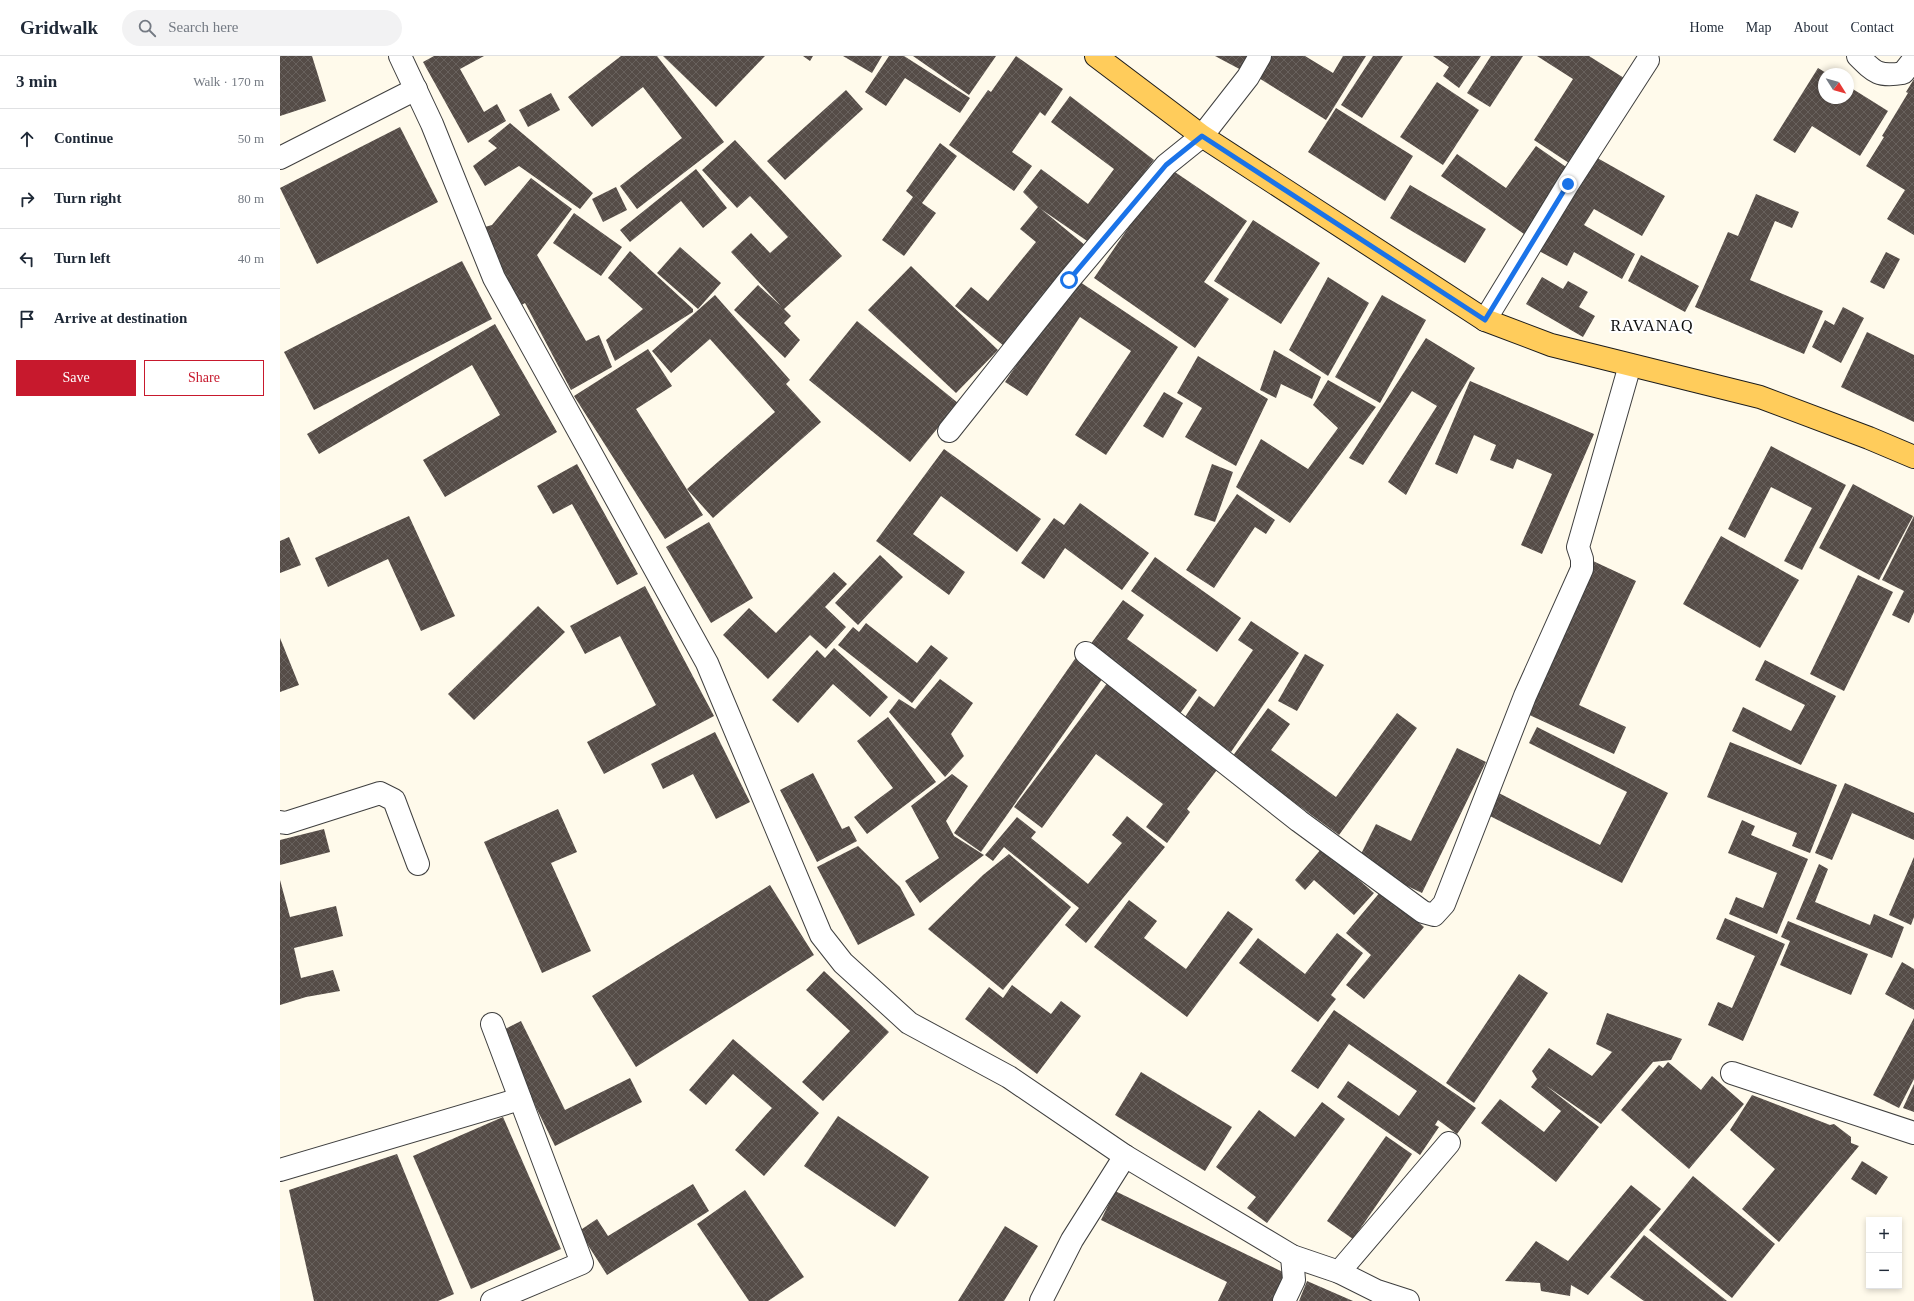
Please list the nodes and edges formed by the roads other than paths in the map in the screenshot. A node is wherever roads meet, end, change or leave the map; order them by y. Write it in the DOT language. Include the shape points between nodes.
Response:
graph roads {
  1 [pos="400,56"];
  2 [pos="1096,56"];
  3 [pos="1260,56"];
  4 [pos="1858,56"];
  5 [pos="1914,59"];
  6 [pos="1648,60"];
  7 [pos="416,89"];
  8 [pos="1202,136"];
  9 [pos="280,158"];
  10 [pos="1485,320"];
  11 [pos="1630,366"];
  12 [pos="949,431"];
  13 [pos="1914,457"];
  14 [pos="1086,653"];
  15 [pos="280,822"];
  16 [pos="418,864"];
  17 [pos="492,1024"];
  18 [pos="1732,1073"];
  19 [pos="520,1099"];
  20 [pos="1914,1133"];
  21 [pos="1449,1143"];
  22 [pos="1125,1156"];
  23 [pos="280,1170"];
  24 [pos="1292,1256"];
  25 [pos="1339,1272"];
  26 [pos="492,1301"];
  27 [pos="1042,1301"];
  28 [pos="1284,1301"];
  29 [pos="1408,1301"];
  1 -- 7 [label="street"];
  2 -- 8 [label="main road"];
  3 -- 8 [label="street" via="1248,77"];
  4 -- 5 [label="street" via="1871,69 1886,75 1903,73"];
  6 -- 10 [label="street"];
  7 -- 9 [label="street"];
  7 -- 22 [label="street" via="494,278 707,663 821,935 843,963 909,1023 1008,1077"];
  8 -- 10 [label="main road"];
  8 -- 12 [label="street" via="1166,165 1069,280"];
  10 -- 11 [label="main road" via="1551,344"];
  11 -- 13 [label="main road" via="1760,397"];
  11 -- 14 [label="street" via="1578,547 1582,569 1525,696 1444,904 1434,914 1423,912 1299,821"];
  15 -- 16 [label="street" via="286,823 380,793 394,800"];
  17 -- 19 [label="street"];
  18 -- 20 [label="street"];
  19 -- 23 [label="street"];
  19 -- 26 [label="street" via="582,1263"];
  21 -- 25 [label="street"];
  22 -- 24 [label="street"];
  22 -- 27 [label="street" via="1072,1240"];
  24 -- 25 [label="street"];
  24 -- 28 [label="street" via="1294,1280"];
  25 -- 29 [label="street" via="1377,1291"];
}
